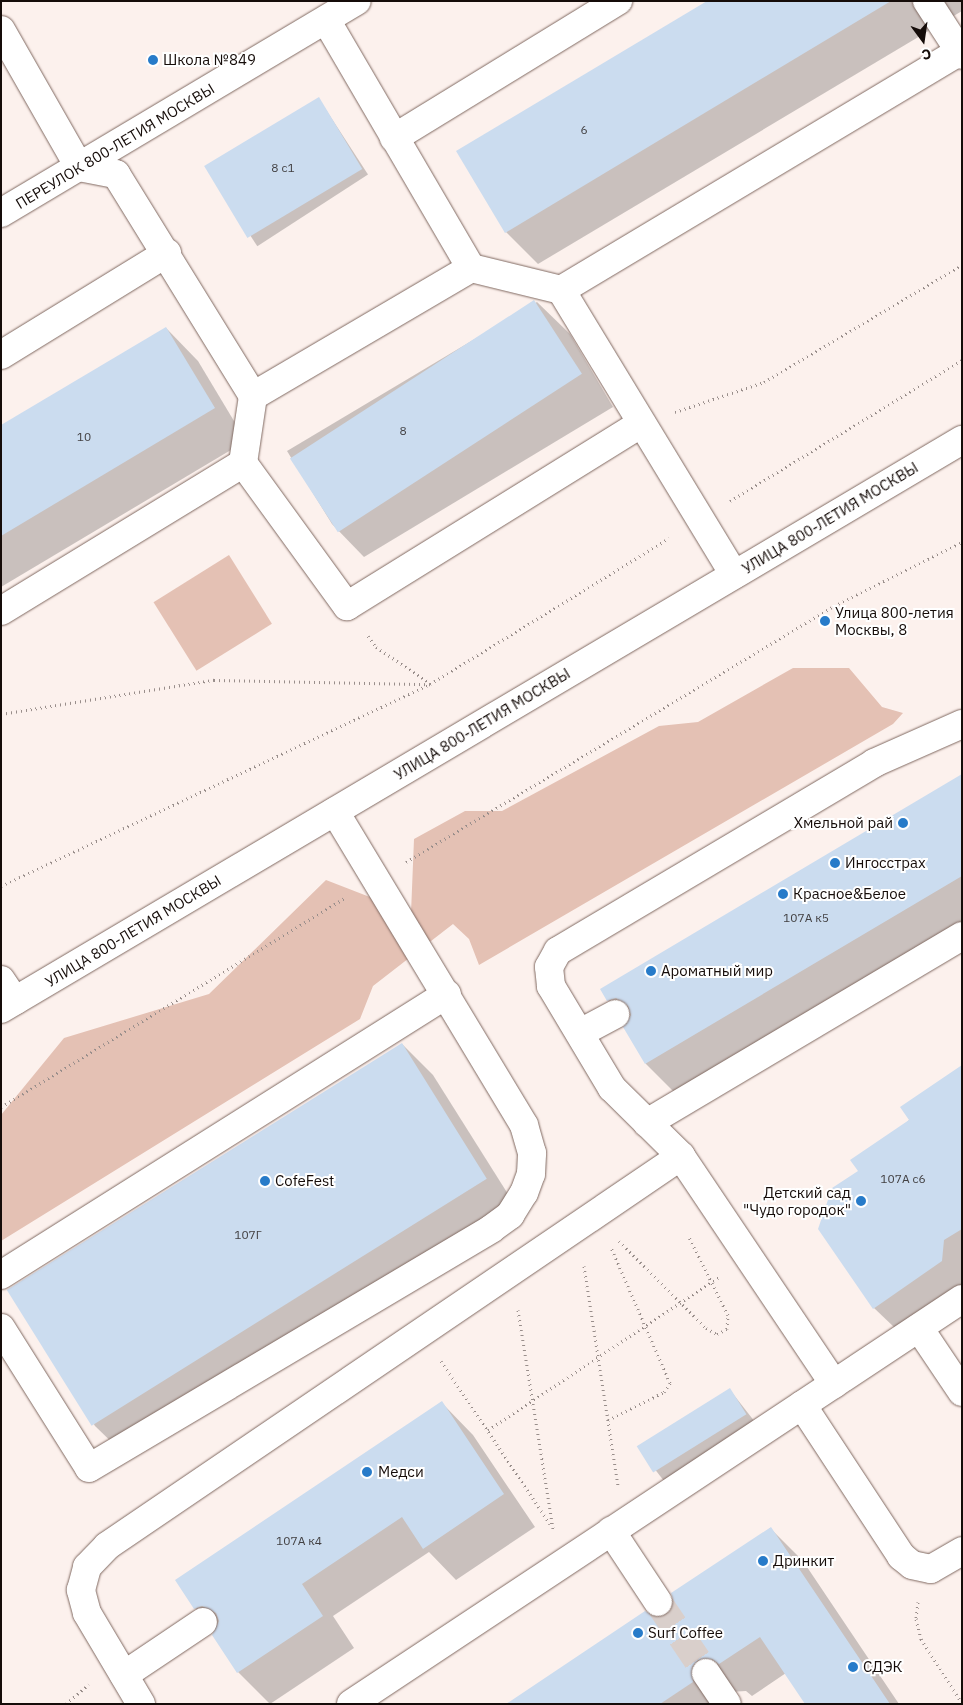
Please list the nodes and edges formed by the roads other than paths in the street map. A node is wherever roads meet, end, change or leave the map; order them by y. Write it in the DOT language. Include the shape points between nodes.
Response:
graph roads {
  1 [pos="357,1"];
  2 [pos="618,1"];
  3 [pos="927,1"];
  4 [pos="326,20"];
  5 [pos="1,30"];
  6 [pos="961,52"];
  7 [pos="394,138"];
  8 [pos="80,167"];
  9 [pos="1,213"];
  10 [pos="167,253"];
  11 [pos="471,268"];
  12 [pos="561,290"];
  13 [pos="1,354"];
  14 [pos="253,396"];
  15 [pos="641,424"];
  16 [pos="962,440"];
  17 [pos="243,463"];
  18 [pos="734,575"];
  19 [pos="1,611"];
  20 [pos="962,724"];
  21 [pos="335,812"];
  22 [pos="962,936"];
  23 [pos="447,994"];
  24 [pos="6,997"];
  25 [pos="615,1014"];
  26 [pos="580,1034"];
  27 [pos="647,1123"];
  28 [pos="680,1156"];
  29 [pos="1,1275"];
  30 [pos="962,1299"];
  31 [pos="1,1328"];
  32 [pos="919,1328"];
  33 [pos="834,1384"];
  34 [pos="962,1392"];
  35 [pos="802,1405"];
  36 [pos="618,1527"];
  37 [pos="962,1552"];
  38 [pos="658,1602"];
  39 [pos="203,1622"];
  40 [pos="706,1673"];
  41 [pos="124,1675"];
  42 [pos="141,1704"];
  43 [pos="351,1704"];
  44 [pos="727,1704"];
  1 -- 4 [label="main road, ПЕРЕУЛОК 800-ЛЕТИЯ МОСКВЫ"];
  2 -- 7 [label="main road"];
  3 -- 6 [label="main road"];
  4 -- 7 [label="main road"];
  4 -- 8 [label="main road, ПЕРЕУЛОК 800-ЛЕТИЯ МОСКВЫ"];
  5 -- 8 [label="main road"];
  6 -- 12 [label="main road"];
  7 -- 11 [label="main road"];
  8 -- 9 [label="main road, ПЕРЕУЛОК 800-ЛЕТИЯ МОСКВЫ"];
  8 -- 10 [label="main road" via="116,174"];
  10 -- 13 [label="main road"];
  10 -- 14 [label="main road"];
  11 -- 12 [label="main road"];
  11 -- 14 [label="main road"];
  12 -- 15 [label="main road"];
  14 -- 17 [label="main road"];
  15 -- 17 [label="main road" via="347,606"];
  15 -- 18 [label="main road"];
  16 -- 18 [label="main road, УЛИЦА 800-ЛЕТИЯ МОСКВЫ"];
  17 -- 19 [label="main road"];
  18 -- 21 [label="main road, УЛИЦА 800-ЛЕТИЯ МОСКВЫ"];
  20 -- 26 [label="main road" via="874,763 558,951 552,960 549,979"];
  21 -- 23 [label="main road"];
  21 -- 24 [label="main road, УЛИЦА 800-ЛЕТИЯ МОСКВЫ"];
  22 -- 27 [label="main road"];
  23 -- 29 [label="main road"];
  23 -- 31 [label="main road" via="524,1125 532,1153 531,1174 524,1194 510,1215 89,1468"];
  25 -- 26 [label="main road"];
  26 -- 27 [label="main road" via="612,1088"];
  27 -- 28 [label="main road"];
  28 -- 33 [label="main road"];
  28 -- 41 [label="main road" via="592,1223 512,1271 107,1546 87,1567 81,1590 87,1613"];
  30 -- 32 [label="main road"];
  32 -- 33 [label="main road"];
  32 -- 34 [label="main road"];
  33 -- 35 [label="main road"];
  35 -- 36 [label="main road"];
  35 -- 37 [label="main road" via="902,1556 922,1569 931,1569"];
  36 -- 38 [label="main road"];
  36 -- 43 [label="main road"];
  39 -- 41 [label="main road"];
  40 -- 44 [label="main road"];
  41 -- 42 [label="main road"];
}
